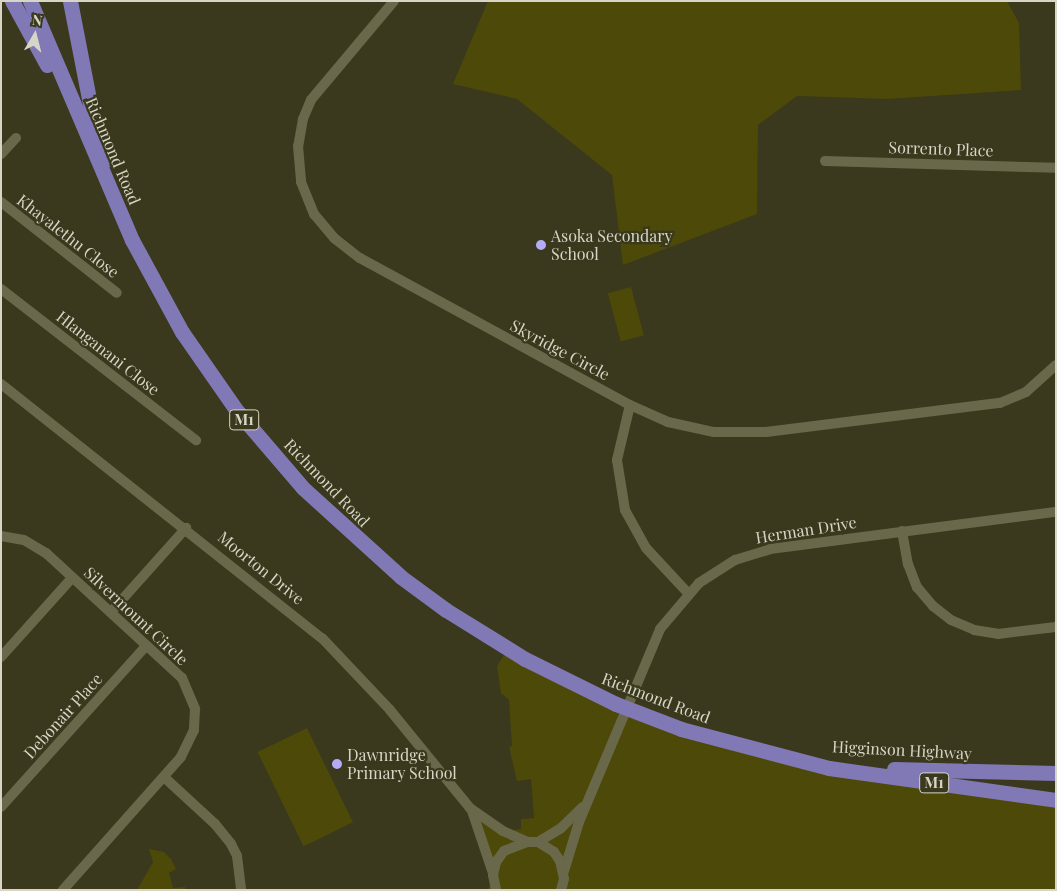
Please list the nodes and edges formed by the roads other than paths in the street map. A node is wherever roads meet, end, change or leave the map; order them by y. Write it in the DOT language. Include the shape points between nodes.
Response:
graph roads {
  1 [pos="12,1"];
  2 [pos="30,1"];
  3 [pos="70,1"];
  4 [pos="394,1"];
  5 [pos="16,138"];
  6 [pos="90,145"];
  7 [pos="1,154"];
  8 [pos="825,161"];
  9 [pos="1056,168"];
  10 [pos="1,202"];
  11 [pos="148,272"];
  12 [pos="1,289"];
  13 [pos="117,293"];
  14 [pos="1056,365"];
  15 [pos="1,384"];
  16 [pos="630,405"];
  17 [pos="196,440"];
  18 [pos="1056,512"];
  19 [pos="186,528"];
  20 [pos="902,531"];
  21 [pos="1,536"];
  22 [pos="72,578"];
  23 [pos="688,593"];
  24 [pos="111,612"];
  25 [pos="1056,627"];
  26 [pos="146,646"];
  27 [pos="1,657"];
  28 [pos="813,763"];
  29 [pos="1056,772"];
  30 [pos="164,777"];
  31 [pos="1056,800"];
  32 [pos="586,805"];
  33 [pos="1,807"];
  34 [pos="470,808"];
  35 [pos="533,842"];
  36 [pos="564,875"];
  37 [pos="493,884"];
  38 [pos="63,890"];
  39 [pos="241,890"];
  40 [pos="562,890"];
  41 [pos="567,890"];
  1 -- 6 [label="highway"];
  2 -- 6 [label="highway, Richmond Road / M1"];
  3 -- 11 [label="highway" via="99,137"];
  4 -- 16 [label="street, Skyridge Circle" via="320,86 303,119 298,146 299,170 306,199 314,214 334,238 360,258"];
  5 -- 7 [label="street"];
  6 -- 11 [label="highway, Richmond Road / M1"];
  8 -- 9 [label="street, Sorrento Place"];
  10 -- 13 [label="street, Khayalethu Close"];
  11 -- 28 [label="highway, Richmond Road / M1" via="182,332 237,412 303,488 401,577 482,633 540,667 616,704 715,740"];
  12 -- 17 [label="street, Hlanganani Close"];
  14 -- 16 [label="street, Skyridge Circle" via="1026,392 1000,402 766,432 732,433 692,428"];
  15 -- 19 [label="street, Moorton Drive"];
  16 -- 23 [label="street" via="617,460 625,510 646,548"];
  18 -- 20 [label="street, Herman Drive"];
  19 -- 24 [label="street"];
  19 -- 34 [label="street, Moorton Drive" via="291,611 352,667"];
  20 -- 23 [label="street, Herman Drive" via="813,542 751,554 716,571"];
  20 -- 25 [label="street" via="911,575 920,593 951,620 974,630 998,634"];
  21 -- 22 [label="street, Silvermount Circle" via="36,546"];
  22 -- 24 [label="street, Silvermount Circle"];
  22 -- 27 [label="street"];
  23 -- 32 [label="street, Herman Drive" via="660,629"];
  24 -- 26 [label="street, Silvermount Circle"];
  26 -- 30 [label="street, Silvermount Circle" via="182,678 195,709 191,741"];
  26 -- 33 [label="street, Debonair Place"];
  28 -- 29 [label="highway, Higginson Highway / M1" via="940,771"];
  28 -- 31 [label="highway, Higginson Highway / M1" via="862,773"];
  30 -- 38 [label="street, Silvermount Circle"];
  30 -- 39 [label="street" via="215,824 231,844 237,856"];
  32 -- 35 [label="street, Herman Drive" via="561,828"];
  32 -- 36 [label="street, Herman Drive"];
  34 -- 35 [label="street, Moorton Drive" via="503,831"];
  34 -- 37 [label="street, Moorton Drive"];
  35 -- 36 [label="street, Moorton Drive" via="554,852"];
  35 -- 37 [label="street, Herman Drive" via="504,851"];
  36 -- 40 [label="street, Herman Drive"];
  36 -- 41 [label="street"];
}
